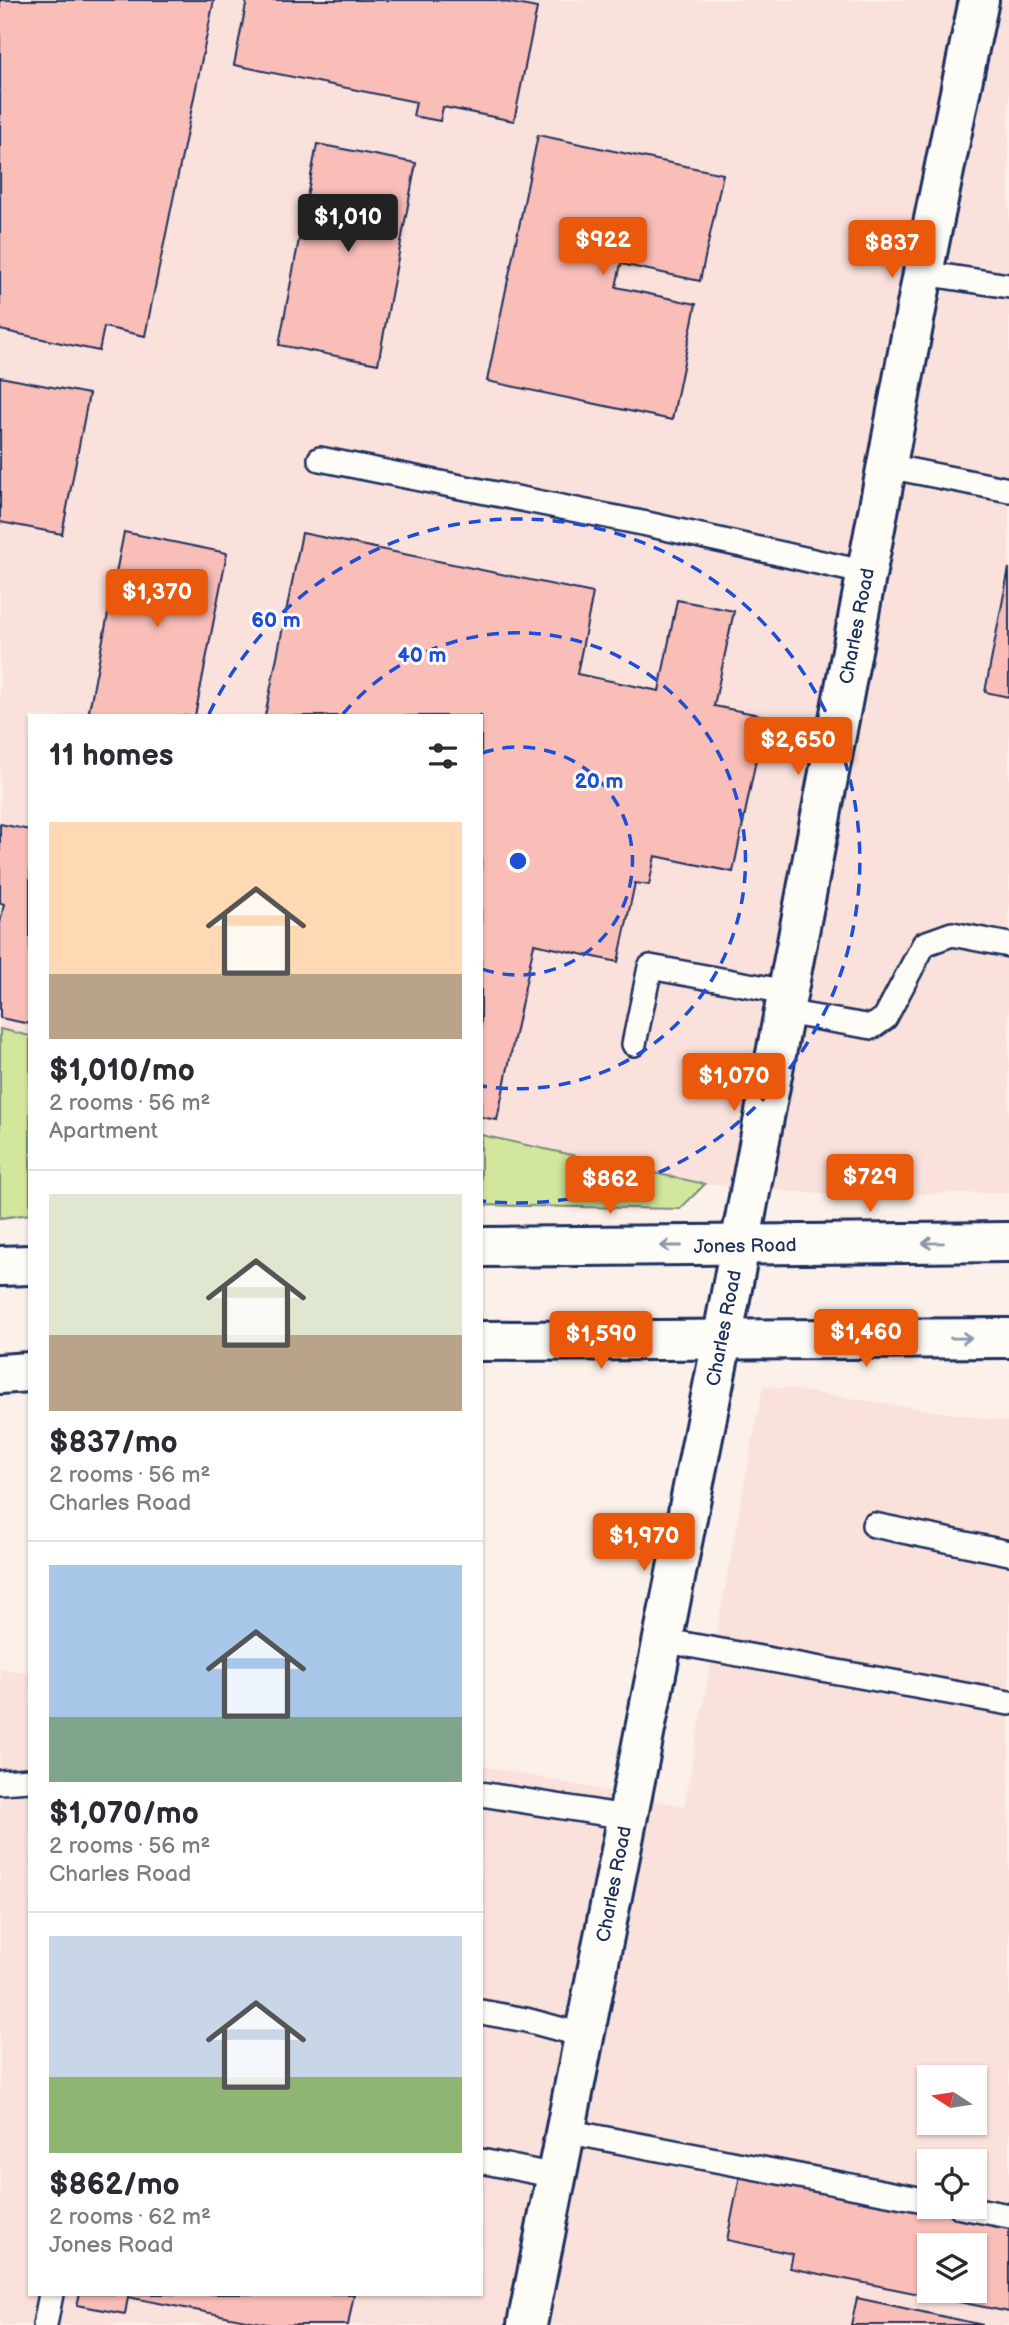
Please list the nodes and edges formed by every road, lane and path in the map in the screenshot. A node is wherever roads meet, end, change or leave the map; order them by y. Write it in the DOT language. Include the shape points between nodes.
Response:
graph roads {
  1 [pos="979,0"];
  2 [pos="923,273"];
  3 [pos="1009,286"];
  4 [pos="320,459"];
  5 [pos="887,466"];
  6 [pos="1009,490"];
  7 [pos="867,573"];
  8 [pos="1009,945"];
  9 [pos="785,1002"];
  10 [pos="634,1044"];
  11 [pos="1009,1242"];
  12 [pos="739,1245"];
  13 [pos="483,1247"];
  14 [pos="28,1265"];
  15 [pos="0,1266"];
  16 [pos="1009,1338"];
  17 [pos="483,1341"];
  18 [pos="722,1341"];
  19 [pos="28,1371"];
  20 [pos="0,1374"];
  21 [pos="874,1525"];
  22 [pos="1009,1553"];
  23 [pos="661,1640"];
  24 [pos="1009,1703"];
  25 [pos="28,1780"];
  26 [pos="0,1782"];
  27 [pos="483,1794"];
  28 [pos="626,1817"];
  29 [pos="483,2012"];
  30 [pos="582,2035"];
  31 [pos="565,2131"];
  32 [pos="483,2161"];
  33 [pos="556,2176"];
  34 [pos="917,2199"];
  35 [pos="987,2212"];
  36 [pos="1009,2216"];
  37 [pos="51,2296"];
  38 [pos="45,2325"];
  39 [pos="527,2325"];
  1 -- 2 [label="street, Charles Road"];
  2 -- 3 [label="lane"];
  2 -- 5 [label="street, Charles Road"];
  4 -- 7 [label="lane"];
  5 -- 6 [label="lane"];
  5 -- 7 [label="street, Charles Road"];
  7 -- 9 [label="street, Charles Road"];
  8 -- 9 [label="lane" via="952,934 924,944 885,1018 872,1027"];
  9 -- 10 [label="lane" via="650,967"];
  9 -- 12 [label="street, Charles Road"];
  11 -- 12 [label="street, Jones Road, one-way"];
  12 -- 13 [label="street, Jones Road, one-way"];
  12 -- 18 [label="street, Charles Road"];
  14 -- 15 [label="street"];
  18 -- 16 [label="street, one-way"];
  17 -- 18 [label="street"];
  18 -- 23 [label="street, Charles Road"];
  19 -- 20 [label="street"];
  21 -- 22 [label="lane"];
  23 -- 24 [label="lane"];
  23 -- 28 [label="street, Charles Road"];
  25 -- 26 [label="lane"];
  27 -- 28 [label="lane"];
  28 -- 30 [label="street, Charles Road"];
  29 -- 30 [label="lane"];
  30 -- 31 [label="street, Charles Road"];
  31 -- 33 [label="street, Charles Road"];
  31 -- 34 [label="lane"];
  32 -- 33 [label="lane"];
  33 -- 39 [label="street, Charles Road"];
  35 -- 36 [label="lane"];
  37 -- 38 [label="lane"];
}
